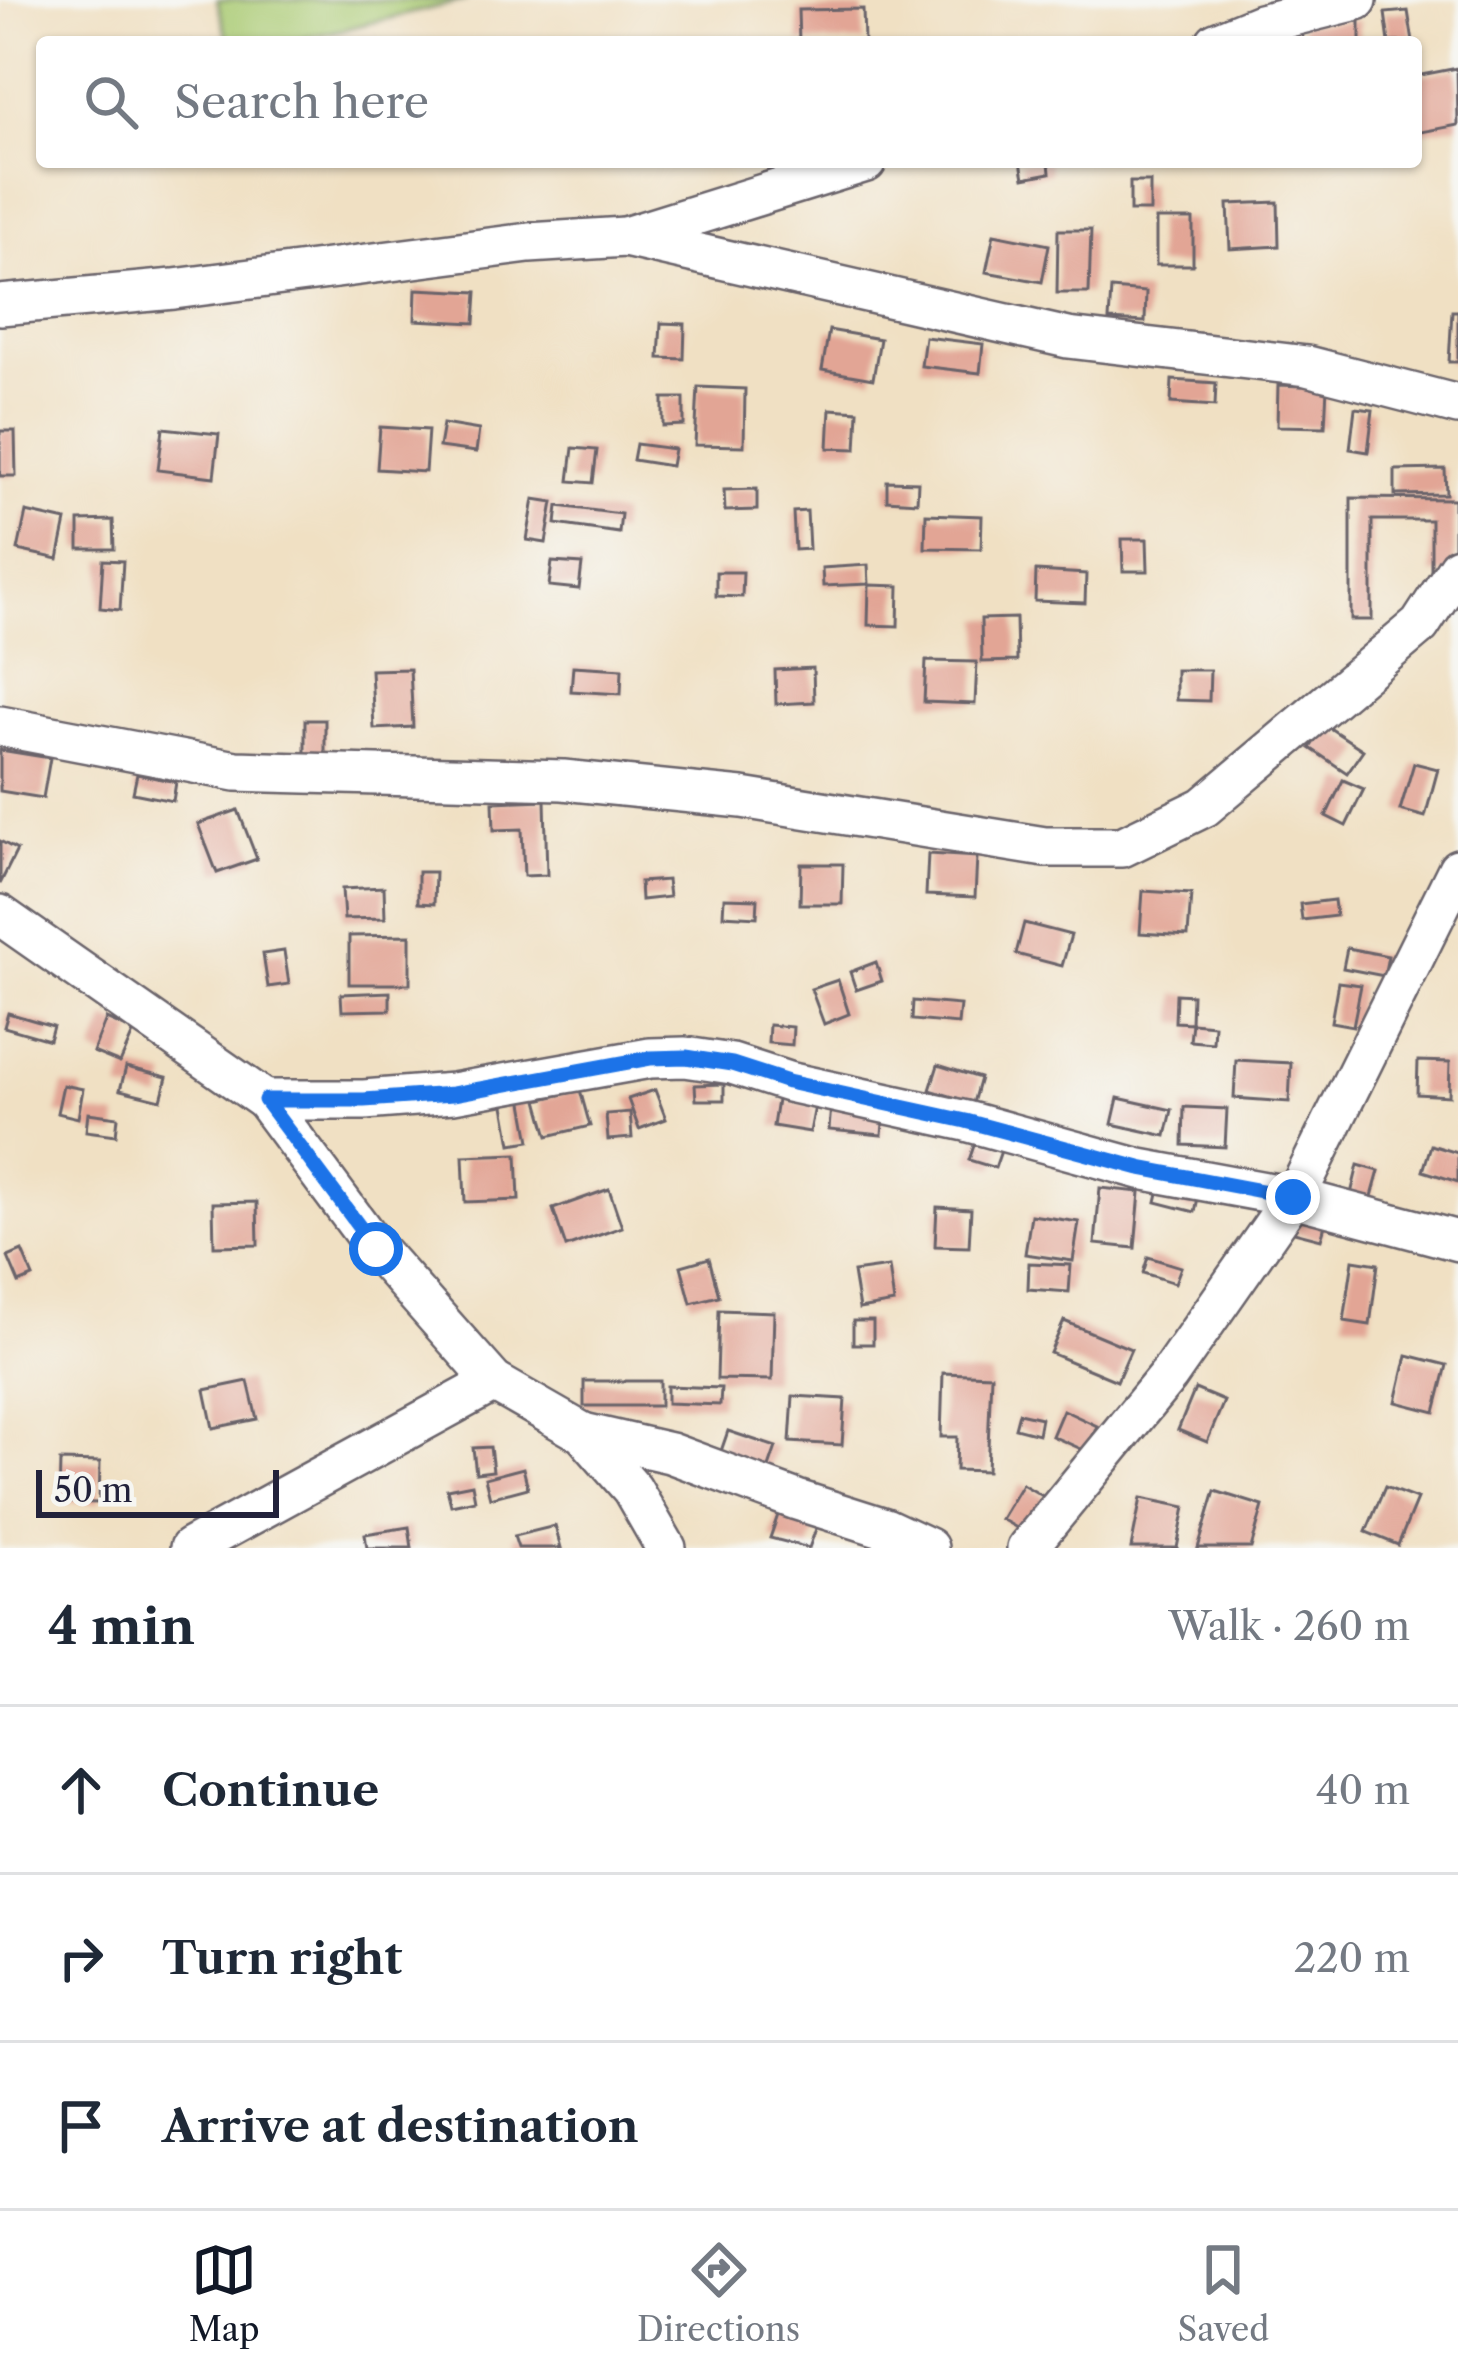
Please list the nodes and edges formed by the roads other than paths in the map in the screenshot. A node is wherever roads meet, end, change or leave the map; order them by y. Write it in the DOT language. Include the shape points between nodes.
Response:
graph roads {
  1 [pos="1357,0"];
  2 [pos="1231,36"];
  3 [pos="847,168"];
  4 [pos="625,237"];
  5 [pos="0,304"];
  6 [pos="1458,405"];
  7 [pos="1458,567"];
  8 [pos="0,726"];
  9 [pos="1458,869"];
  10 [pos="0,915"];
  11 [pos="265,1100"];
  12 [pos="1293,1197"];
  13 [pos="1458,1241"];
  14 [pos="494,1382"];
  15 [pos="583,1433"];
  16 [pos="190,1548"];
  17 [pos="666,1548"];
  18 [pos="928,1548"];
  19 [pos="1027,1548"];
  1 -- 2 [label="street"];
  3 -- 4 [label="street"];
  4 -- 5 [label="street"];
  4 -- 6 [label="street" via="1068,338 1306,366"];
  7 -- 8 [label="street" via="1420,625 1204,807 1122,847 1045,847 742,798 563,780 236,771"];
  9 -- 12 [label="street"];
  10 -- 11 [label="street"];
  11 -- 12 [label="street" via="453,1094 686,1057 1140,1168"];
  11 -- 14 [label="street" via="376,1249"];
  12 -- 13 [label="street"];
  12 -- 19 [label="street" via="1168,1376"];
  14 -- 15 [label="street"];
  14 -- 16 [label="street"];
  15 -- 17 [label="street" via="632,1489"];
  15 -- 18 [label="street" via="670,1453"];
}
